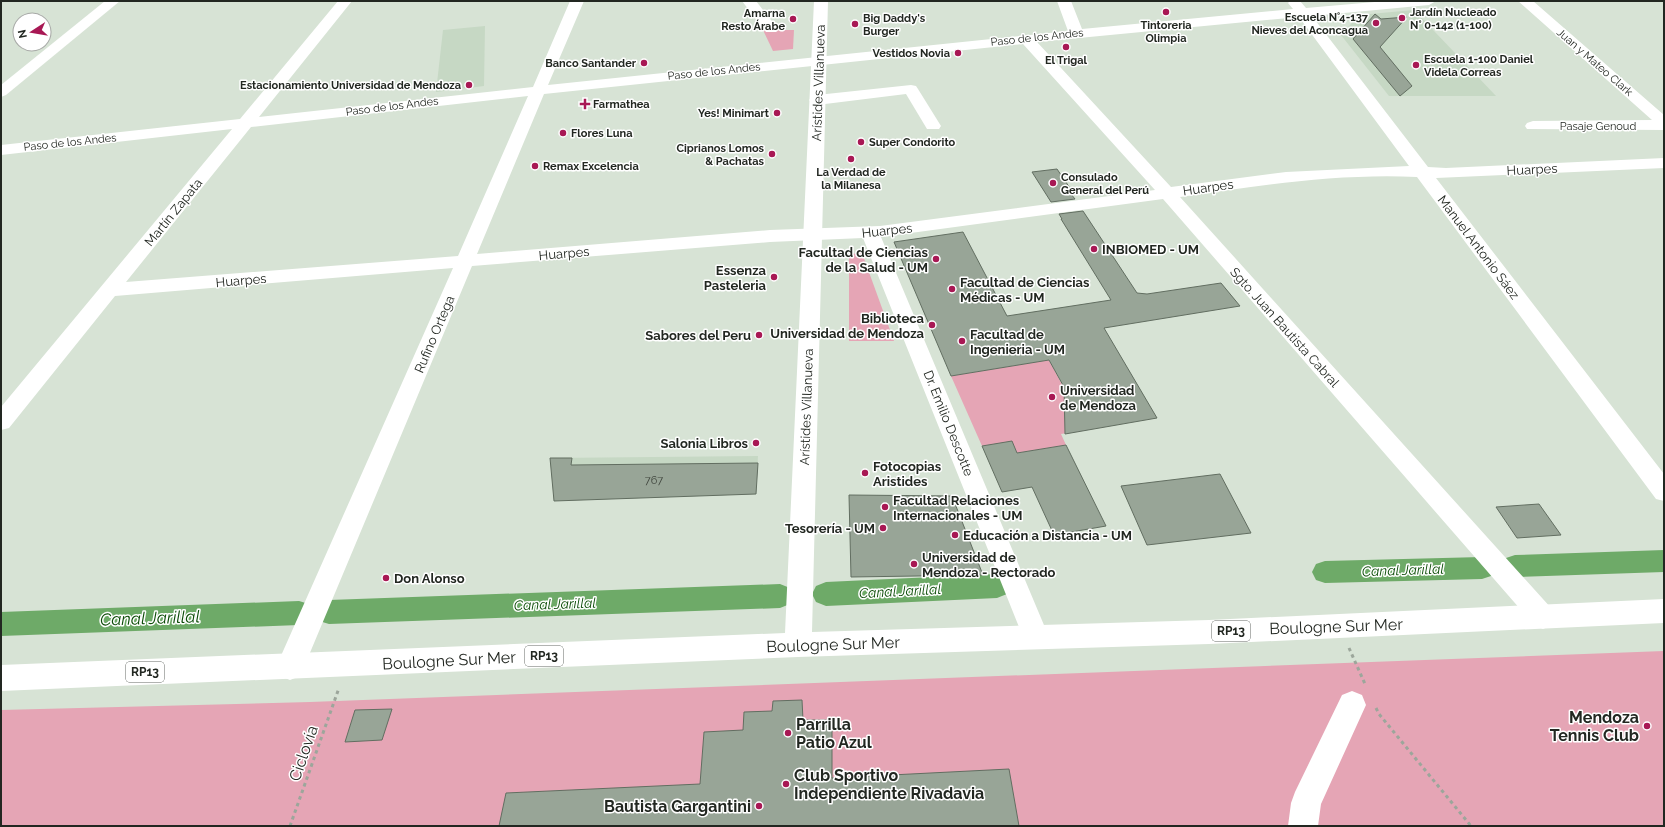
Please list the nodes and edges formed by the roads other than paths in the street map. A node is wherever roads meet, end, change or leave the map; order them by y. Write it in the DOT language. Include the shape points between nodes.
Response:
graph roads {
  1 [pos="113,1"];
  2 [pos="345,1"];
  3 [pos="577,1"];
  4 [pos="749,1"];
  5 [pos="821,1"];
  6 [pos="1064,1"];
  7 [pos="1429,1"];
  8 [pos="1525,1"];
  9 [pos="1297,6"];
  10 [pos="770,29"];
  11 [pos="1076,33"];
  12 [pos="1025,38"];
  13 [pos="818,61"];
  14 [pos="538,90"];
  15 [pos="1,92"];
  16 [pos="817,100"];
  17 [pos="245,124"];
  18 [pos="1664,124"];
  19 [pos="933,126"];
  20 [pos="1533,126"];
  21 [pos="1,150"];
  22 [pos="1664,163"];
  23 [pos="1422,172"];
  24 [pos="1166,193"];
  25 [pos="870,232"];
  26 [pos="812,235"];
  27 [pos="465,261"];
  28 [pos="109,290"];
  29 [pos="1,422"];
  30 [pos="1664,492"];
  31 [pos="1664,610"];
  32 [pos="1543,617"];
  33 [pos="1036,637"];
  34 [pos="798,645"];
  35 [pos="290,667"];
  36 [pos="1,678"];
  37 [pos="1364,697"];
  38 [pos="1303,826"];
  1 -- 15 [label="street"];
  2 -- 17 [label="street, Martín Zapata"];
  3 -- 14 [label="street, Rufino Ortega"];
  4 -- 10 [label="street"];
  5 -- 13 [label="street, Arístides Villanueva"];
  6 -- 11 [label="street"];
  7 -- 9 [label="street, Paso de los Andes"];
  8 -- 18 [label="street, Juan y Mateo Clark"];
  9 -- 11 [label="street, Paso de los Andes"];
  9 -- 23 [label="street, Manuel Antonio Sáez"];
  11 -- 12 [label="street, Paso de los Andes"];
  12 -- 13 [label="street, Paso de los Andes"];
  12 -- 24 [label="street, Sgto. Juan Bautista Cabral"];
  13 -- 14 [label="street, Paso de los Andes"];
  13 -- 16 [label="street, Arístides Villanueva"];
  14 -- 17 [label="street, Paso de los Andes"];
  14 -- 27 [label="street, Rufino Ortega"];
  16 -- 19 [label="street" via="911,89"];
  16 -- 26 [label="street, Arístides Villanueva"];
  17 -- 21 [label="street, Paso de los Andes"];
  17 -- 28 [label="street, Martín Zapata"];
  18 -- 20 [label="street, Pasaje Genoud"];
  22 -- 23 [label="street, Huarpes"];
  23 -- 24 [label="street, Huarpes" via="1286,177"];
  23 -- 30 [label="street, Manuel Antonio Sáez"];
  24 -- 25 [label="street, Huarpes"];
  24 -- 32 [label="street, Sgto. Juan Bautista Cabral"];
  25 -- 26 [label="street, Huarpes"];
  25 -- 33 [label="street, Dr. Emilio Descotte"];
  26 -- 27 [label="street, Huarpes"];
  26 -- 34 [label="street, Arístides Villanueva"];
  27 -- 28 [label="street, Huarpes"];
  27 -- 35 [label="street, Rufino Ortega"];
  28 -- 29 [label="street, Martín Zapata"];
  31 -- 32 [label="street, Boulogne Sur Mer / RP13"];
  32 -- 33 [label="street, Boulogne Sur Mer / RP13"];
  33 -- 34 [label="street, Boulogne Sur Mer / RP13"];
  34 -- 35 [label="street, Boulogne Sur Mer / RP13"];
  35 -- 36 [label="street, Boulogne Sur Mer / RP13"];
  37 -- 38 [label="street" via="1306,803"];
}
